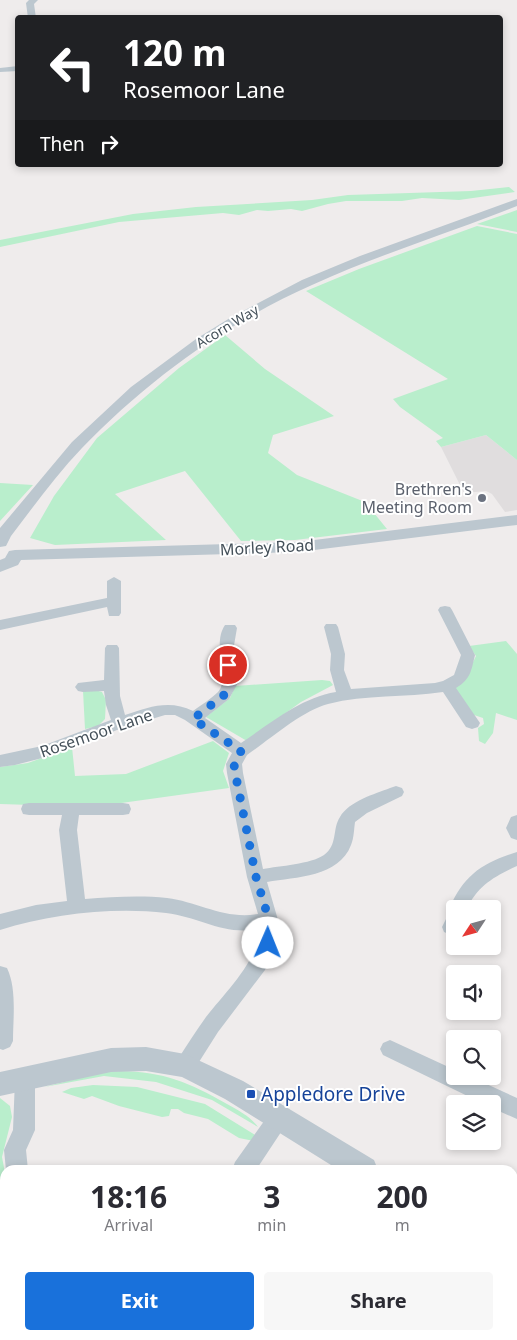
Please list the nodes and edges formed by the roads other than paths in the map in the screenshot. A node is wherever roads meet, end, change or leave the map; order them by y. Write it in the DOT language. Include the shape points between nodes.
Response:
graph roads {
  1 [pos="34,0"];
  2 [pos="32,15"];
  3 [pos="15,68"];
  4 [pos="0,70"];
  5 [pos="517,202"];
  6 [pos="517,520"];
  7 [pos="0,544"];
  8 [pos="16,555"];
  9 [pos="0,567"];
  10 [pos="114,581"];
  11 [pos="445,610"];
  12 [pos="0,625"];
  13 [pos="331,627"];
  14 [pos="230,628"];
  15 [pos="112,648"];
  16 [pos="111,685"];
  17 [pos="447,686"];
  18 [pos="83,687"];
  19 [pos="345,696"];
  20 [pos="193,719"];
  21 [pos="120,722"];
  22 [pos="472,723"];
  23 [pos="241,751"];
  24 [pos="0,761"];
  25 [pos="396,792"];
  26 [pos="29,809"];
  27 [pos="72,809"];
  28 [pos="123,809"];
  29 [pos="517,822"];
  30 [pos="517,833"];
  31 [pos="517,859"];
  32 [pos="256,877"];
  33 [pos="461,900"];
  34 [pos="76,908"];
  35 [pos="269,920"];
  36 [pos="0,922"];
  37 [pos="0,974"];
  38 [pos="3,1041"];
  39 [pos="390,1049"];
  40 [pos="185,1066"];
  41 [pos="21,1080"];
  42 [pos="517,1109"];
  43 [pos="280,1118"];
  44 [pos="16,1165"];
  45 [pos="247,1165"];
  46 [pos="356,1165"];
  1 -- 2 [label="street" via="30,3"];
  3 -- 4 [label="street"];
  5 -- 7 [label="street, Acorn Way" via="316,278 258,307 194,345 158,370 76,446 36,492 3,535"];
  6 -- 8 [label="street, Morley Road" via="298,547"];
  7 -- 8 [label="street"];
  8 -- 9 [label="street"];
  10 -- 12 [label="street" via="114,607 55,612 25,622"];
  11 -- 17 [label="street" via="468,655 461,678"];
  13 -- 19 [label="street" via="338,654 337,670"];
  14 -- 20 [label="street" via="226,651 231,682 224,695"];
  15 -- 16 [label="street"];
  16 -- 18 [label="street"];
  16 -- 21 [label="street" via="113,710"];
  17 -- 19 [label="street"];
  17 -- 22 [label="street"];
  19 -- 23 [label="street" via="324,699 304,708"];
  20 -- 21 [label="street, Rosemoor Lane" via="178,710 165,710"];
  20 -- 23 [label="street, Rosemoor Lane"];
  21 -- 24 [label="street, Rosemoor Lane" via="23,758"];
  23 -- 32 [label="street" via="234,764"];
  25 -- 32 [label="street" via="361,808 347,819 343,844 332,859 321,865"];
  26 -- 27 [label="street"];
  27 -- 28 [label="street"];
  27 -- 34 [label="street" via="68,830"];
  29 -- 30 [label="street"];
  31 -- 33 [label="street" via="480,876"];
  32 -- 35 [label="street"];
  34 -- 35 [label="street" via="139,904 168,906 233,924"];
  34 -- 36 [label="street"];
  35 -- 40 [label="street" via="268,943 258,964"];
  37 -- 38 [label="street"];
  39 -- 42 [label="street"];
  40 -- 41 [label="street" via="146,1059 111,1060"];
  40 -- 43 [label="street" via="207,1075"];
  41 -- 44 [label="street" via="24,1130 15,1150"];
  43 -- 45 [label="street"];
  43 -- 46 [label="street"];
}
